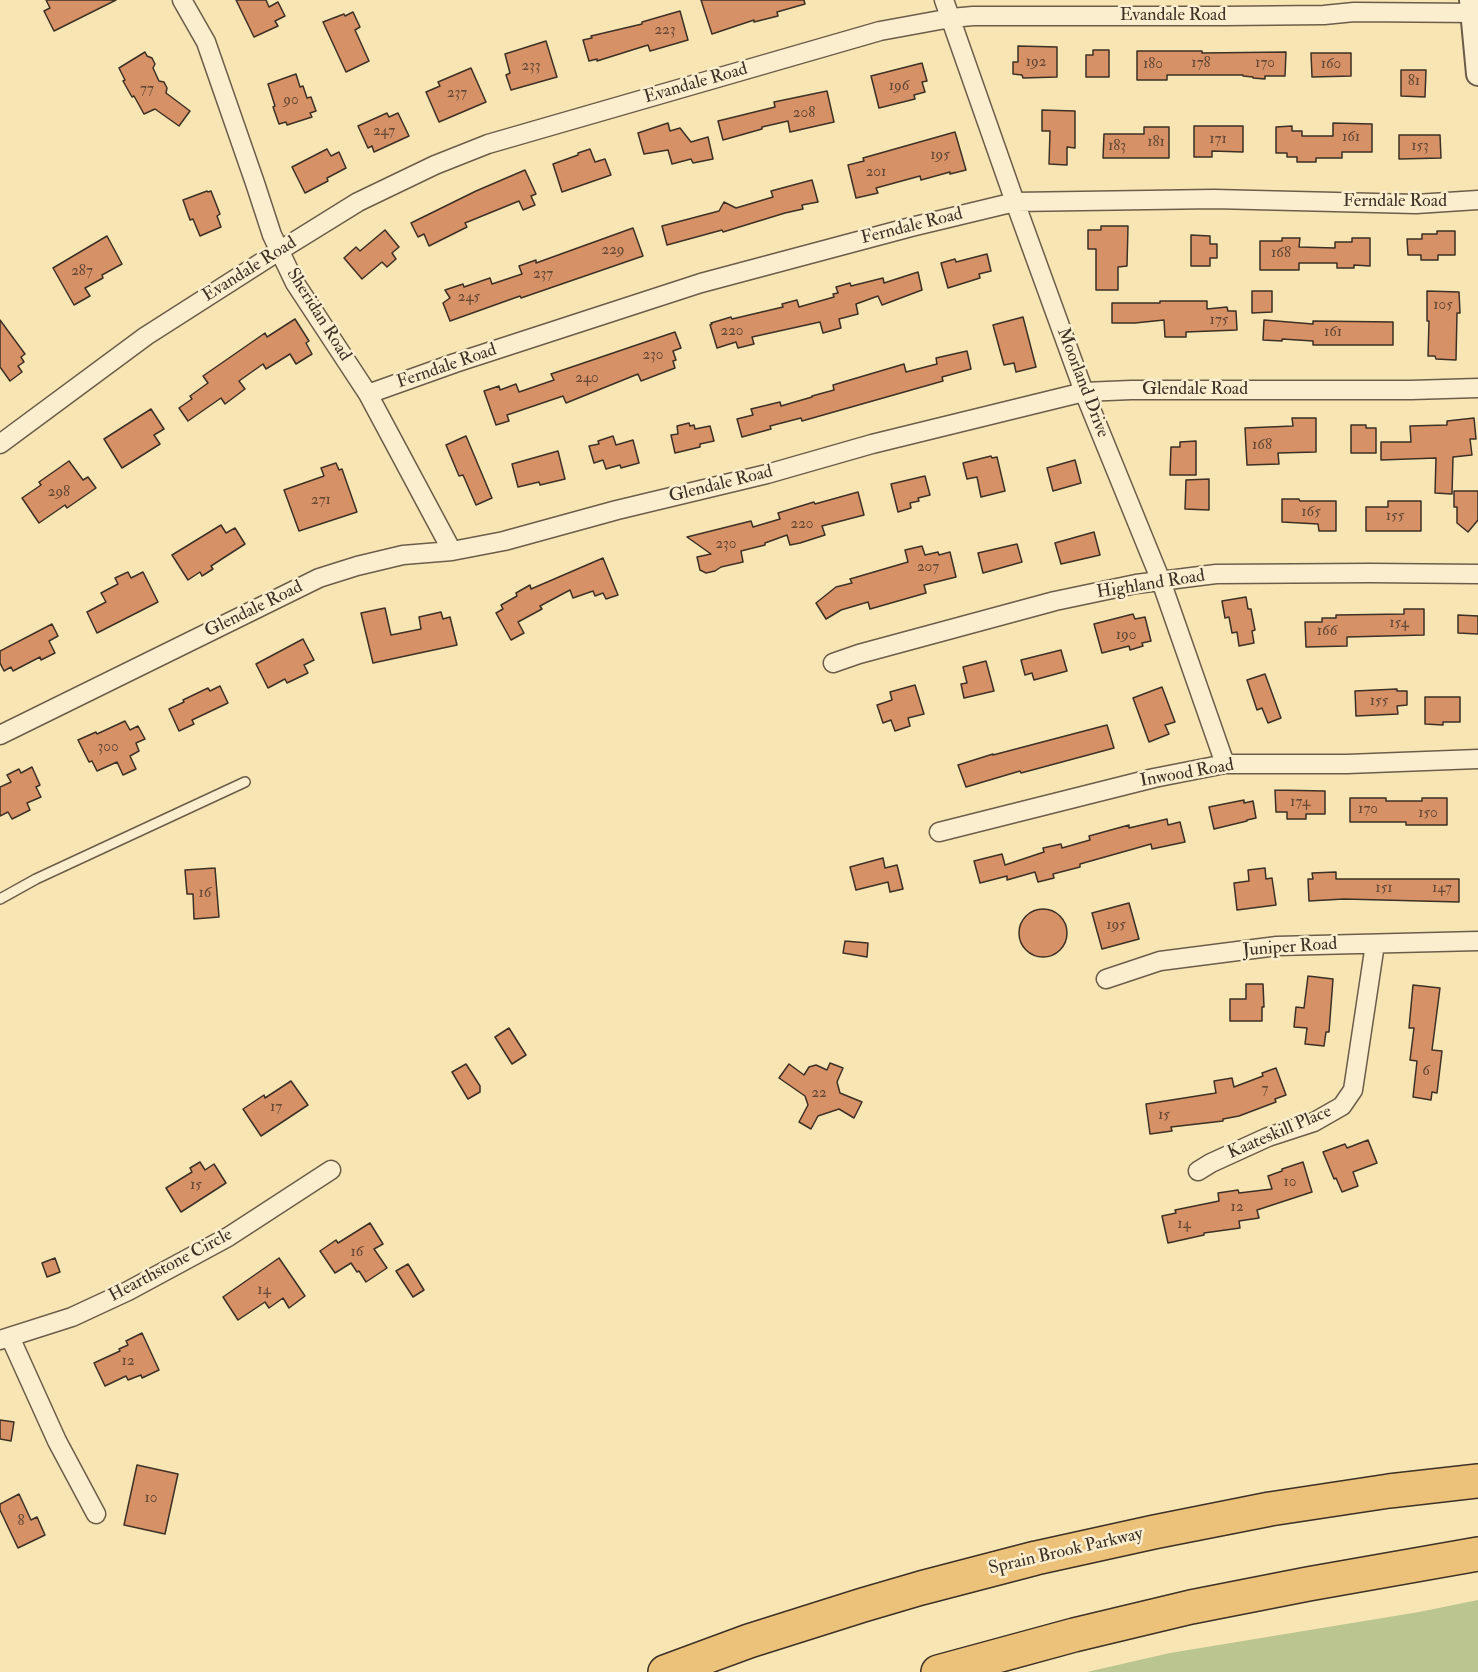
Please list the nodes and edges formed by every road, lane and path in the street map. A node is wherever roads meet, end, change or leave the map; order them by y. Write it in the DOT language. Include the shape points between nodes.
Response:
graph roads {
  1 [pos="182,0"];
  2 [pos="944,0"];
  3 [pos="1474,8"];
  4 [pos="951,18"];
  5 [pos="1478,74"];
  6 [pos="1478,200"];
  7 [pos="1015,202"];
  8 [pos="279,250"];
  9 [pos="1478,388"];
  10 [pos="1084,392"];
  11 [pos="368,394"];
  12 [pos="0,444"];
  13 [pos="452,551"];
  14 [pos="1478,574"];
  15 [pos="1161,581"];
  16 [pos="833,663"];
  17 [pos="0,735"];
  18 [pos="1478,759"];
  19 [pos="1225,764"];
  20 [pos="245,782"];
  21 [pos="939,832"];
  22 [pos="0,899"];
  23 [pos="1478,941"];
  24 [pos="1375,944"];
  25 [pos="1106,979"];
  26 [pos="332,1170"];
  27 [pos="1198,1172"];
  28 [pos="5,1338"];
  29 [pos="1478,1481"];
  30 [pos="96,1514"];
  31 [pos="1478,1554"];
  32 [pos="664,1672"];
  33 [pos="938,1672"];
  1 -- 8 [label="street, Sheridan Road" via="206,42"];
  2 -- 4 [label="street, Moorland Drive"];
  3 -- 4 [label="street, Evandale Road" via="1324,15"];
  3 -- 5 [label="street"];
  4 -- 7 [label="street, Moorland Drive"];
  4 -- 8 [label="street, Evandale Road" via="880,32 488,144 358,202"];
  6 -- 7 [label="street, Ferndale Road" via="1416,204 1214,199"];
  7 -- 10 [label="street, Moorland Drive"];
  7 -- 11 [label="street, Ferndale Road" via="701,283"];
  8 -- 11 [label="street, Sheridan Road" via="295,283"];
  8 -- 12 [label="street, Evandale Road" via="146,336"];
  9 -- 10 [label="street, Glendale Road"];
  10 -- 13 [label="street, Glendale Road"];
  10 -- 15 [label="street, Moorland Drive"];
  11 -- 13 [label="street, Sheridan Road"];
  13 -- 17 [label="street, Glendale Road" via="403,555 319,578"];
  14 -- 15 [label="street, Highland Road" via="1216,574"];
  15 -- 16 [label="street, Highland Road" via="1056,601"];
  15 -- 19 [label="street, Moorland Drive"];
  18 -- 19 [label="street, Inwood Road"];
  19 -- 21 [label="street, Inwood Road"];
  20 -- 22 [label="lane"];
  23 -- 24 [label="street, Juniper Road"];
  24 -- 25 [label="street, Juniper Road" via="1277,946 1160,961"];
  24 -- 27 [label="street, Kaateskill Place" via="1353,1090 1342,1106 1314,1122 1210,1163"];
  26 -- 28 [label="street, Hearthstone Circle" via="228,1237 128,1291 72,1317"];
  28 -- 30 [label="street"];
  29 -- 32 [label="highway, Sprain Brook Parkway" via="1270,1509 1036,1558 872,1602"];
  31 -- 33 [label="highway" via="1181,1610"];
}
